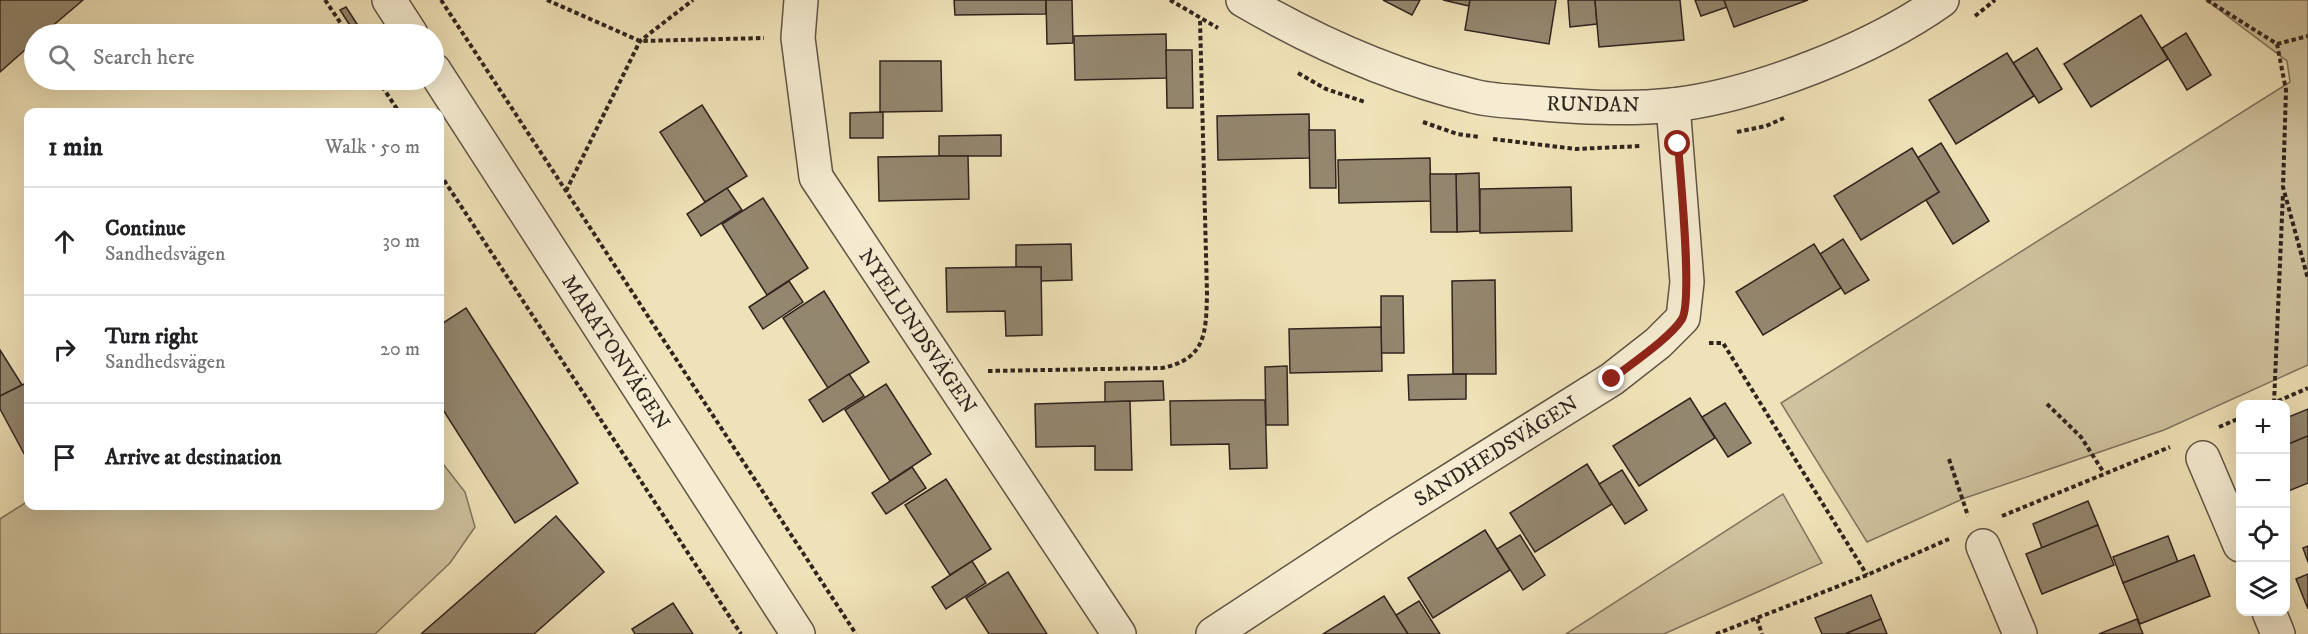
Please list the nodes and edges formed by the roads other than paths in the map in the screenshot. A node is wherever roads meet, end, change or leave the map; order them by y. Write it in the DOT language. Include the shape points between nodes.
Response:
graph roads {
  1 [pos="389,0"];
  2 [pos="801,0"];
  3 [pos="1243,0"];
  4 [pos="1942,0"];
  5 [pos="405,24"];
  6 [pos="444,85"];
  7 [pos="1673,105"];
  8 [pos="2203,458"];
  9 [pos="1976,532"];
  10 [pos="2236,534"];
  11 [pos="2271,616"];
  12 [pos="798,634"];
  13 [pos="1119,634"];
  14 [pos="1213,634"];
  15 [pos="2020,634"];
  16 [pos="2278,634"];
  1 -- 5 [label="street"];
  2 -- 13 [label="street, NYELUNDSVÄGEN" via="798,38 816,177"];
  3 -- 7 [label="street, RUNDAN" via="1375,66 1475,97 1577,107"];
  4 -- 7 [label="street, RUNDAN" via="1858,50 1752,87"];
  6 -- 12 [label="street, MARATONVÄGEN"];
  7 -- 14 [label="street, SANDHEDSVÄGEN" via="1687,282 1683,318 1612,379"];
  8 -- 10 [label="street"];
  9 -- 15 [label="street"];
  11 -- 16 [label="street"];
}
